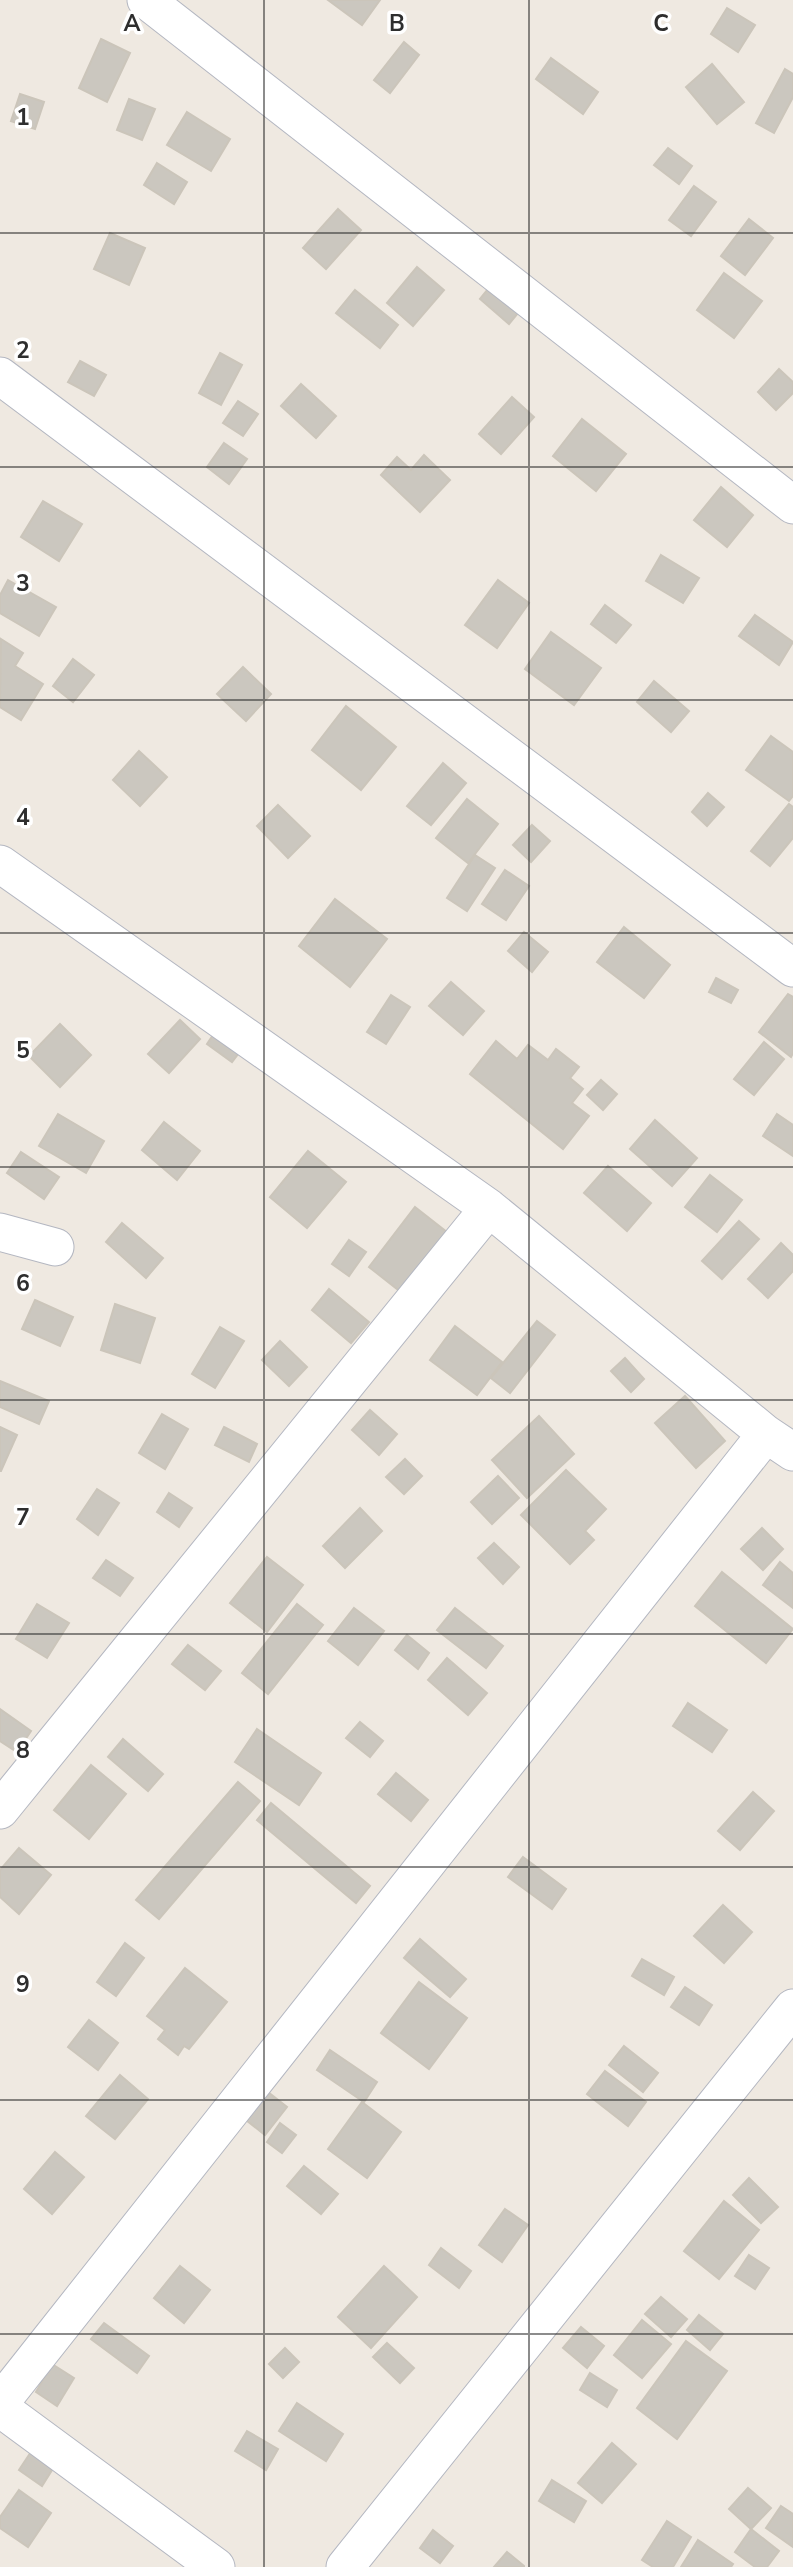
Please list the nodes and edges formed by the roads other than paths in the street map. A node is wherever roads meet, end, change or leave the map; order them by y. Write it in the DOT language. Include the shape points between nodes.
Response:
graph roads {
  1 [pos="146,0"];
  2 [pos="0,376"];
  3 [pos="793,505"];
  4 [pos="0,863"];
  5 [pos="793,968"];
  6 [pos="489,1208"];
  7 [pos="0,1232"];
  8 [pos="55,1247"];
  9 [pos="779,1443"];
  10 [pos="0,1810"];
  11 [pos="793,2008"];
  12 [pos="0,2405"];
  13 [pos="216,2567"];
  14 [pos="345,2567"];
  1 -- 3 [label="street"];
  2 -- 5 [label="street"];
  4 -- 6 [label="street"];
  6 -- 9 [label="street"];
  6 -- 10 [label="street"];
  7 -- 8 [label="street"];
  9 -- 12 [label="street"];
  11 -- 14 [label="street"];
  12 -- 13 [label="street"];
}
